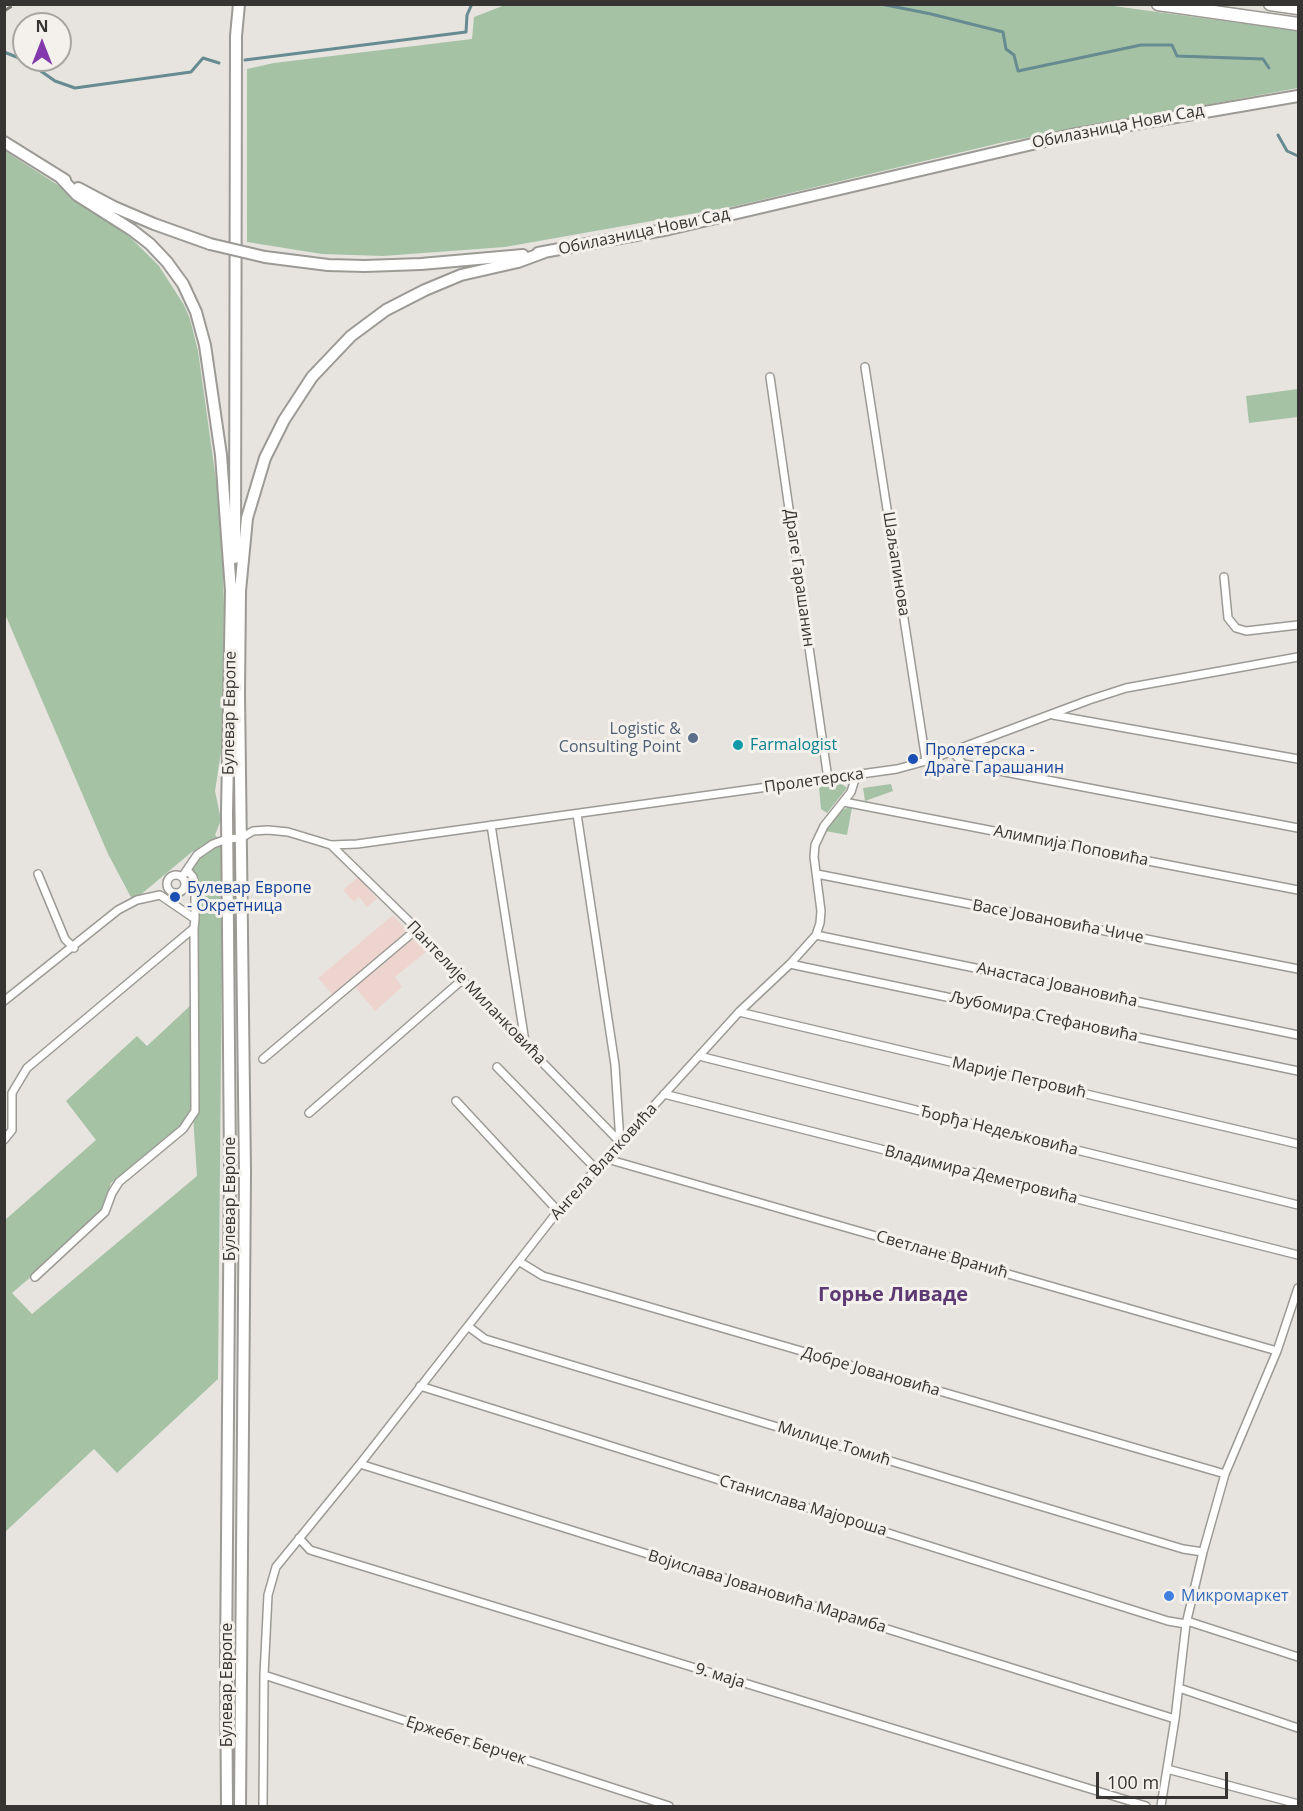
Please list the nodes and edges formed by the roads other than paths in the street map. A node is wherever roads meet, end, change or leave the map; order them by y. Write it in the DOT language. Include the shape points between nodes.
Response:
graph roads {
  1 [pos="239,4"];
  2 [pos="1158,4"];
  3 [pos="1270,4"];
  4 [pos="1299,8"];
  5 [pos="1299,24"];
  6 [pos="1299,96"];
  7 [pos="4,142"];
  8 [pos="60,177"];
  9 [pos="545,252"];
  10 [pos="866,367"];
  11 [pos="770,377"];
  12 [pos="1224,577"];
  13 [pos="236,591"];
  14 [pos="1299,625"];
  15 [pos="1299,657"];
  16 [pos="1053,715"];
  17 [pos="952,751"];
  18 [pos="1299,759"];
  19 [pos="926,761"];
  20 [pos="856,776"];
  21 [pos="828,780"];
  22 [pos="844,802"];
  23 [pos="577,814"];
  24 [pos="491,825"];
  25 [pos="1299,828"];
  26 [pos="241,838"];
  27 [pos="227,839"];
  28 [pos="331,845"];
  29 [pos="187,870"];
  30 [pos="38,874"];
  31 [pos="817,874"];
  32 [pos="182,877"];
  33 [pos="168,890"];
  34 [pos="1299,890"];
  35 [pos="160,895"];
  36 [pos="195,919"];
  37 [pos="194,928"];
  38 [pos="417,929"];
  39 [pos="816,935"];
  40 [pos="74,948"];
  41 [pos="790,964"];
  42 [pos="1299,969"];
  43 [pos="462,980"];
  44 [pos="4,1001"];
  45 [pos="739,1012"];
  46 [pos="1299,1035"];
  47 [pos="525,1043"];
  48 [pos="699,1056"];
  49 [pos="263,1059"];
  50 [pos="497,1067"];
  51 [pos="1299,1071"];
  52 [pos="664,1094"];
  53 [pos="456,1101"];
  54 [pos="309,1113"];
  55 [pos="4,1140"];
  56 [pos="620,1142"];
  57 [pos="1299,1144"];
  58 [pos="607,1159"];
  59 [pos="596,1169"];
  60 [pos="1299,1205"];
  61 [pos="558,1211"];
  62 [pos="1299,1255"];
  63 [pos="520,1262"];
  64 [pos="35,1277"];
  65 [pos="1299,1288"];
  66 [pos="469,1327"];
  67 [pos="1277,1351"];
  68 [pos="420,1386"];
  69 [pos="360,1464"];
  70 [pos="1225,1474"];
  71 [pos="299,1538"];
  72 [pos="1203,1552"];
  73 [pos="1186,1622"];
  74 [pos="1299,1657"];
  75 [pos="264,1675"];
  76 [pos="1179,1688"];
  77 [pos="1175,1719"];
  78 [pos="1299,1728"];
  79 [pos="1167,1768"];
  80 [pos="1299,1804"];
  81 [pos="227,1806"];
  82 [pos="240,1806"];
  83 [pos="263,1806"];
  84 [pos="669,1806"];
  85 [pos="1146,1806"];
  86 [pos="1161,1806"];
  1 -- 13 [label="main road"];
  2 -- 5 [label="highway"];
  3 -- 4 [label="highway"];
  6 -- 9 [label="main road, Обилазница Нови Сад" via="1071,135 669,229"];
  7 -- 8 [label="main road, Обилазница Нови Сад"];
  8 -- 9 [label="main road, Обилазница Нови Сад, bridge" via="154,224 210,244 265,256 365,266"];
  8 -- 13 [label="main road" via="77,195 150,244 174,271 196,312 209,365"];
  9 -- 13 [label="main road" via="461,275 424,290 386,310 332,354 302,390 265,458 248,518"];
  10 -- 19 [label="street, Шаљапинова"];
  11 -- 21 [label="street, Драге Гарашанин"];
  12 -- 14 [label="street" via="1228,618 1236,628 1246,631"];
  13 -- 26 [label="main road, Булевар Европе"];
  13 -- 27 [label="main road, Булевар Европе"];
  15 -- 16 [label="street, Пролетерска" via="1126,688"];
  16 -- 17 [label="street, Пролетерска"];
  16 -- 18 [label="street"];
  17 -- 19 [label="street, Пролетерска"];
  17 -- 25 [label="street" via="963,764"];
  19 -- 20 [label="street, Пролетерска"];
  20 -- 21 [label="street, Пролетерска"];
  20 -- 22 [label="street"];
  21 -- 23 [label="street, Пролетерска"];
  22 -- 31 [label="street" via="824,826 815,845"];
  22 -- 34 [label="street, Алимпија Поповића"];
  23 -- 24 [label="street, Пролетерска"];
  23 -- 56 [label="street" via="615,1065"];
  24 -- 28 [label="street, Пролетерска"];
  24 -- 47 [label="street"];
  26 -- 27 [label="street, Пролетерска"];
  26 -- 28 [label="street, Пролетерска" via="253,831 268,830"];
  26 -- 82 [label="main road, Булевар Европе" via="245,1172"];
  27 -- 29 [label="street" via="197,855"];
  27 -- 81 [label="main road, Булевар Европе"];
  28 -- 38 [label="street, Пантелије Миланковића"];
  29 -- 32 [label="street"];
  29 -- 36 [label="street" via="195,884"];
  30 -- 40 [label="street" via="65,939"];
  31 -- 39 [label="street" via="821,911"];
  31 -- 42 [label="street, Васе Јовановића Чиче"];
  32 -- 33 [label="street" via="170,877"];
  32 -- 33 [label="street" via="183,891 175,894"];
  33 -- 35 [label="street"];
  35 -- 36 [label="street"];
  35 -- 40 [label="street" via="137,900 118,910"];
  36 -- 37 [label="street"];
  37 -- 55 [label="street" via="27,1068 12,1093 12,1130"];
  37 -- 64 [label="street" via="195,1111 183,1130 119,1182 105,1212"];
  38 -- 43 [label="street, Пантелије Миланковића"];
  38 -- 49 [label="street"];
  39 -- 41 [label="street, Ангела Влатковића"];
  39 -- 46 [label="street, Анастаса Јовановића"];
  40 -- 44 [label="street"];
  41 -- 45 [label="street, Ангела Влатковића"];
  41 -- 51 [label="street, Љубомира Стефановића"];
  43 -- 47 [label="street, Пантелије Миланковића"];
  43 -- 54 [label="street"];
  45 -- 48 [label="street, Ангела Влатковића"];
  45 -- 57 [label="street, Марије Петровић"];
  47 -- 56 [label="street, Пантелије Миланковића"];
  48 -- 52 [label="street, Ангела Влатковића"];
  48 -- 60 [label="street, Ђорђа Недељковића"];
  50 -- 59 [label="street"];
  52 -- 56 [label="street, Ангела Влатковића"];
  52 -- 62 [label="street, Владимира Деметровића"];
  53 -- 61 [label="street"];
  56 -- 58 [label="street, Ангела Влатковића"];
  58 -- 59 [label="street, Ангела Влатковића"];
  58 -- 67 [label="street, Светлане Вранић"];
  59 -- 61 [label="street, Ангела Влатковића"];
  61 -- 63 [label="street, Ангела Влатковића"];
  63 -- 66 [label="street, Ангела Влатковића"];
  63 -- 70 [label="street, Добре Јовановића" via="543,1276"];
  65 -- 67 [label="street"];
  66 -- 68 [label="street, Ангела Влатковића"];
  66 -- 72 [label="street, Милице Томић" via="485,1339"];
  67 -- 70 [label="street"];
  68 -- 69 [label="street, Ангела Влатковића"];
  68 -- 73 [label="street, Станислава Мајороша" via="1168,1621"];
  69 -- 71 [label="street, Ангела Влатковића"];
  69 -- 77 [label="street, Војислава Јовановића Марамба"];
  70 -- 72 [label="street"];
  71 -- 75 [label="street, Ангела Влатковића" via="276,1567 268,1595"];
  71 -- 85 [label="street, 9. маја" via="310,1550"];
  72 -- 73 [label="street"];
  73 -- 74 [label="street, Станислава Мајороша"];
  73 -- 76 [label="street"];
  75 -- 83 [label="street, Ангела Влатковића"];
  75 -- 84 [label="street, Ержебет Берчек"];
  76 -- 77 [label="street"];
  76 -- 78 [label="street"];
  77 -- 79 [label="street"];
  79 -- 80 [label="street"];
  79 -- 86 [label="street"];
}
